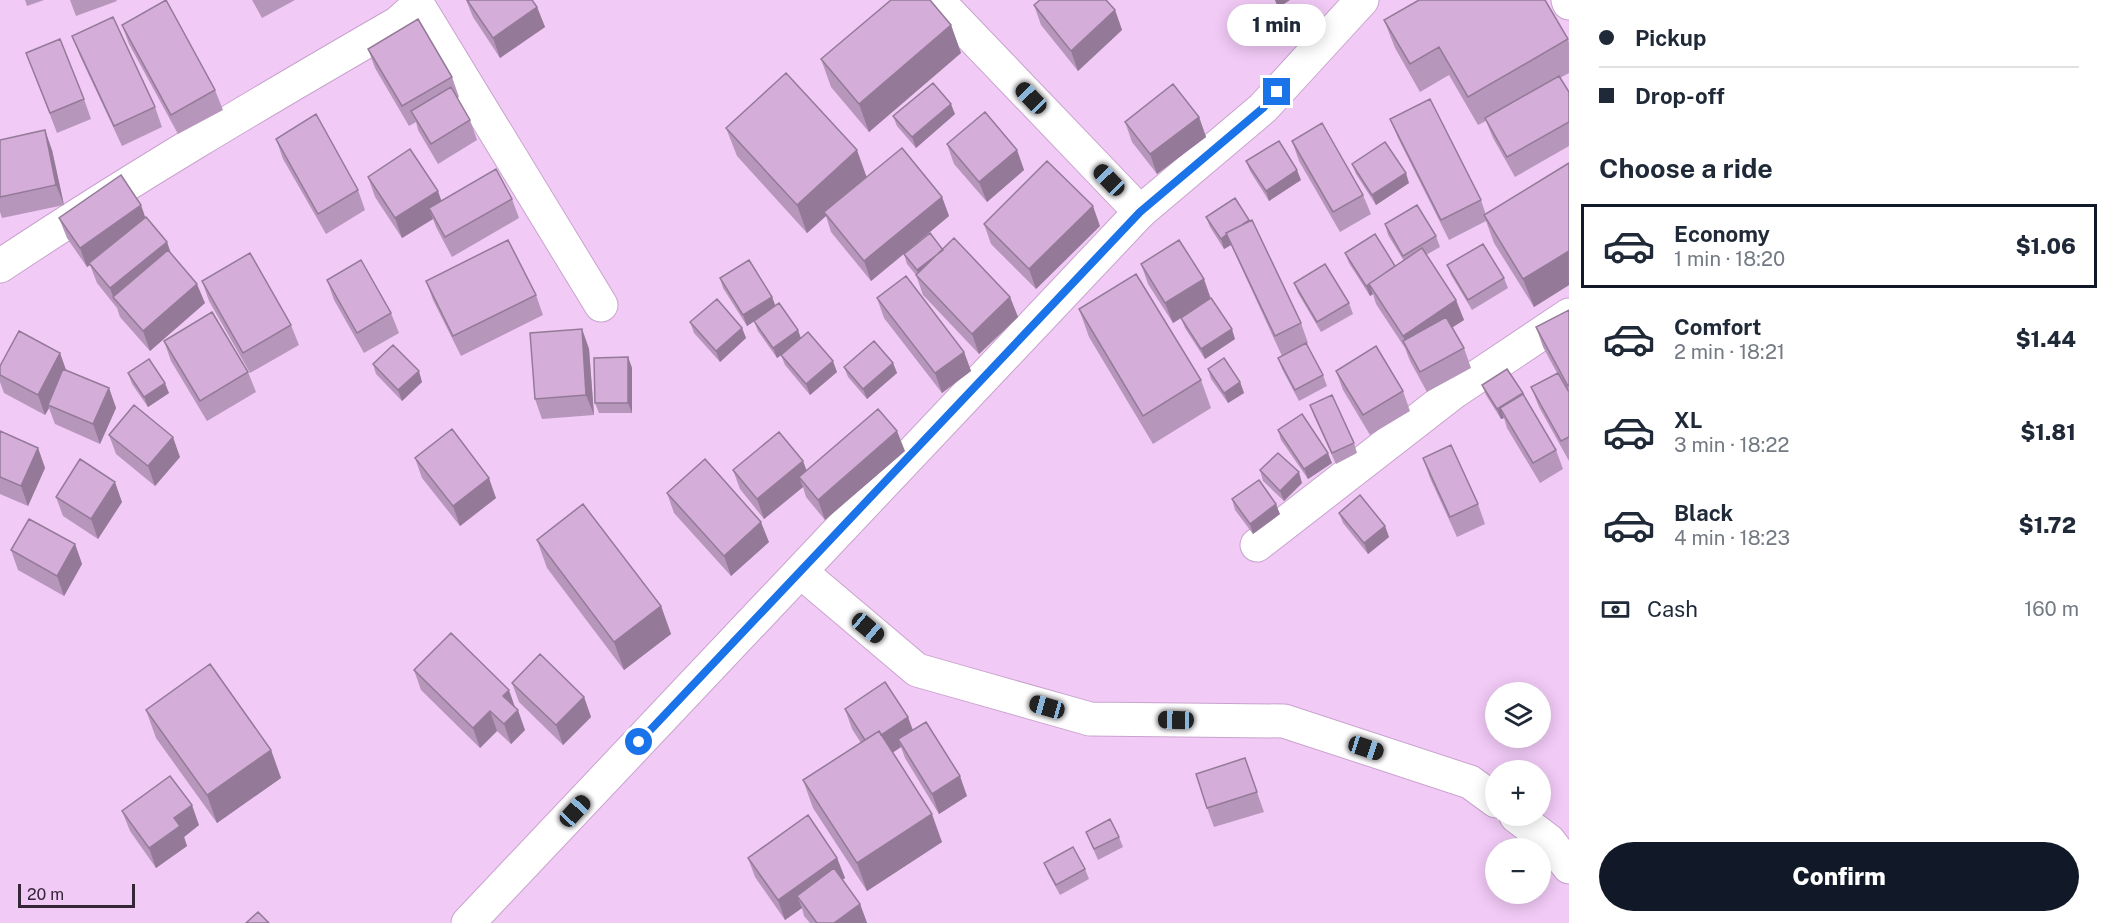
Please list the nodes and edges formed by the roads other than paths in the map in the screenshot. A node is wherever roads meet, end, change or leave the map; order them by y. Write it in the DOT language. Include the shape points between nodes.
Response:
graph roads {
  1 [pos="937,0"];
  2 [pos="1362,0"];
  3 [pos="1140,212"];
  4 [pos="0,266"];
  5 [pos="601,305"];
  6 [pos="1569,315"];
  7 [pos="1257,545"];
  8 [pos="801,572"];
  9 [pos="1485,793"];
  10 [pos="1529,826"];
  11 [pos="1569,867"];
  12 [pos="476,920"];
  1 -- 3 [label="street"];
  2 -- 3 [label="street" via="1263,108"];
  3 -- 8 [label="street"];
  4 -- 5 [label="street" via="241,113 398,23 418,5"];
  6 -- 7 [label="street" via="1454,392"];
  8 -- 9 [label="street" via="917,670 1090,719 1284,721 1470,782"];
  8 -- 12 [label="street"];
  10 -- 11 [label="street" via="1549,841"];
}
